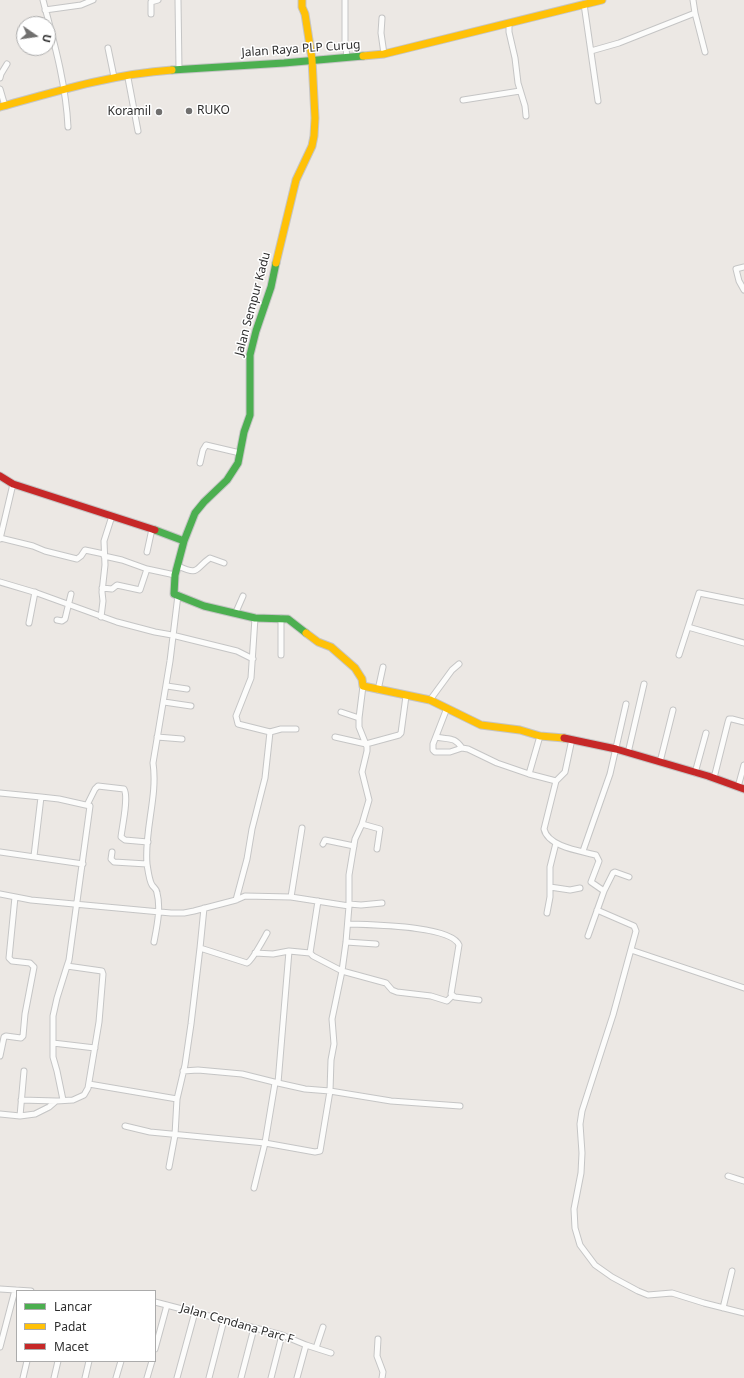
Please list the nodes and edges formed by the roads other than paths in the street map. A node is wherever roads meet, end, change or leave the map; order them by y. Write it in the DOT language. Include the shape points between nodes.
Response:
graph roads {
  1 [pos="43,0"];
  2 [pos="92,0"];
  3 [pos="158,0"];
  4 [pos="178,0"];
  5 [pos="302,0"];
  6 [pos="345,0"];
  7 [pos="602,0"];
  8 [pos="693,0"];
  9 [pos="584,4"];
  10 [pos="45,10"];
  11 [pos="695,13"];
  12 [pos="151,14"];
  13 [pos="382,18"];
  14 [pos="509,24"];
  15 [pos="108,48"];
  16 [pos="591,51"];
  17 [pos="705,52"];
  18 [pos="384,54"];
  19 [pos="347,57"];
  20 [pos="312,59"];
  21 [pos="7,64"];
  22 [pos="179,69"];
  23 [pos="129,75"];
  24 [pos="114,77"];
  25 [pos="0,78"];
  26 [pos="0,89"];
  27 [pos="65,89"];
  28 [pos="520,91"];
  29 [pos="463,100"];
  30 [pos="598,101"];
  31 [pos="2,107"];
  32 [pos="526,116"];
  33 [pos="68,127"];
  34 [pos="138,131"];
  35 [pos="744,267"];
  36 [pos="741,280"];
  37 [pos="744,290"];
  38 [pos="240,453"];
  39 [pos="200,463"];
  40 [pos="0,476"];
  41 [pos="13,484"];
  42 [pos="112,516"];
  43 [pos="152,529"];
  44 [pos="0,539"];
  45 [pos="184,541"];
  46 [pos="147,552"];
  47 [pos="104,555"];
  48 [pos="224,563"];
  49 [pos="178,566"];
  50 [pos="147,569"];
  51 [pos="175,575"];
  52 [pos="0,582"];
  53 [pos="102,588"];
  54 [pos="35,592"];
  55 [pos="71,594"];
  56 [pos="178,595"];
  57 [pos="244,596"];
  58 [pos="744,602"];
  59 [pos="69,605"];
  60 [pos="236,612"];
  61 [pos="101,617"];
  62 [pos="255,618"];
  63 [pos="281,618"];
  64 [pos="57,620"];
  65 [pos="29,623"];
  66 [pos="688,627"];
  67 [pos="172,635"];
  68 [pos="744,643"];
  69 [pos="281,655"];
  70 [pos="679,655"];
  71 [pos="253,659"];
  72 [pos="459,664"];
  73 [pos="383,667"];
  74 [pos="644,684"];
  75 [pos="167,686"];
  76 [pos="363,686"];
  77 [pos="187,689"];
  78 [pos="378,690"];
  79 [pos="406,696"];
  80 [pos="430,700"];
  81 [pos="164,702"];
  82 [pos="626,704"];
  83 [pos="191,706"];
  84 [pos="447,708"];
  85 [pos="673,710"];
  86 [pos="341,712"];
  87 [pos="359,718"];
  88 [pos="744,722"];
  89 [pos="296,729"];
  90 [pos="270,732"];
  91 [pos="706,733"];
  92 [pos="436,736"];
  93 [pos="540,736"];
  94 [pos="157,737"];
  95 [pos="335,737"];
  96 [pos="182,739"];
  97 [pos="572,739"];
  98 [pos="366,744"];
  99 [pos="462,748"];
  100 [pos="616,749"];
  101 [pos="628,753"];
  102 [pos="660,762"];
  103 [pos="744,765"];
  104 [pos="695,773"];
  105 [pos="529,774"];
  106 [pos="714,778"];
  107 [pos="556,781"];
  108 [pos="741,788"];
  109 [pos="0,793"];
  110 [pos="41,797"];
  111 [pos="87,805"];
  112 [pos="362,824"];
  113 [pos="302,828"];
  114 [pos="148,842"];
  115 [pos="556,843"];
  116 [pos="323,844"];
  117 [pos="354,846"];
  118 [pos="376,849"];
  119 [pos="583,851"];
  120 [pos="0,852"];
  121 [pos="112,852"];
  122 [pos="34,856"];
  123 [pos="83,864"];
  124 [pos="147,864"];
  125 [pos="629,877"];
  126 [pos="550,886"];
  127 [pos="580,888"];
  128 [pos="604,891"];
  129 [pos="0,894"];
  130 [pos="15,897"];
  131 [pos="291,897"];
  132 [pos="236,900"];
  133 [pos="318,901"];
  134 [pos="382,903"];
  135 [pos="76,904"];
  136 [pos="349,905"];
  137 [pos="204,908"];
  138 [pos="597,910"];
  139 [pos="158,911"];
  140 [pos="547,913"];
  141 [pos="348,924"];
  142 [pos="267,933"];
  143 [pos="588,936"];
  144 [pos="154,942"];
  145 [pos="346,942"];
  146 [pos="376,944"];
  147 [pos="200,948"];
  148 [pos="631,950"];
  149 [pos="289,951"];
  150 [pos="255,953"];
  151 [pos="310,953"];
  152 [pos="67,966"];
  153 [pos="342,972"];
  154 [pos="744,988"];
  155 [pos="452,996"];
  156 [pos="479,1000"];
  157 [pos="53,1043"];
  158 [pos="94,1048"];
  159 [pos="0,1056"];
  160 [pos="24,1071"];
  161 [pos="183,1071"];
  162 [pos="276,1083"];
  163 [pos="89,1084"];
  164 [pos="330,1091"];
  165 [pos="21,1100"];
  166 [pos="62,1100"];
  167 [pos="177,1100"];
  168 [pos="56,1102"];
  169 [pos="460,1106"];
  170 [pos="0,1114"];
  171 [pos="20,1116"];
  172 [pos="125,1126"];
  173 [pos="175,1135"];
  174 [pos="265,1143"];
  175 [pos="169,1167"];
  176 [pos="728,1176"];
  177 [pos="744,1181"];
  178 [pos="254,1188"];
  179 [pos="732,1271"];
  180 [pos="0,1289"];
  181 [pos="15,1290"];
  182 [pos="156,1302"];
  183 [pos="167,1305"];
  184 [pos="723,1308"];
  185 [pos="195,1312"];
  186 [pos="744,1312"];
  187 [pos="224,1320"];
  188 [pos="323,1327"];
  189 [pos="254,1328"];
  190 [pos="282,1336"];
  191 [pos="378,1339"];
  192 [pos="156,1345"];
  193 [pos="306,1345"];
  194 [pos="0,1347"];
  195 [pos="316,1348"];
  196 [pos="331,1353"];
  197 [pos="27,1362"];
  198 [pos="58,1362"];
  199 [pos="89,1362"];
  200 [pos="121,1362"];
  201 [pos="152,1362"];
  202 [pos="23,1378"];
  203 [pos="54,1378"];
  204 [pos="85,1378"];
  205 [pos="116,1378"];
  206 [pos="147,1378"];
  207 [pos="178,1378"];
  208 [pos="209,1378"];
  209 [pos="241,1378"];
  210 [pos="271,1378"];
  211 [pos="299,1378"];
  212 [pos="382,1378"];
  1 -- 10 [label="street"];
  2 -- 10 [label="street"];
  3 -- 12 [label="street" via="151,2"];
  4 -- 22 [label="street"];
  5 -- 20 [label="street, Jalan Sempur Kadu"];
  6 -- 19 [label="street"];
  7 -- 9 [label="street, Jalan Raya PLP Curug"];
  8 -- 11 [label="street"];
  9 -- 14 [label="street, Jalan Raya PLP Curug"];
  9 -- 16 [label="street"];
  10 -- 27 [label="street"];
  11 -- 16 [label="street" via="619,43"];
  11 -- 17 [label="street"];
  13 -- 18 [label="street"];
  14 -- 18 [label="street, Jalan Raya PLP Curug"];
  14 -- 28 [label="street"];
  15 -- 24 [label="street"];
  16 -- 30 [label="street"];
  18 -- 19 [label="street, Jalan Raya PLP Curug"];
  19 -- 20 [label="street, Jalan Raya PLP Curug"];
  20 -- 22 [label="street, Jalan Raya PLP Curug"];
  20 -- 38 [label="street, Jalan Sempur Kadu" via="314,136 296,180 271,287 250,355 250,415"];
  21 -- 25 [label="street"];
  22 -- 23 [label="street, Jalan Raya PLP Curug"];
  23 -- 24 [label="street, Jalan Raya PLP Curug"];
  23 -- 34 [label="street"];
  24 -- 27 [label="street, Jalan Raya PLP Curug"];
  26 -- 31 [label="street"];
  27 -- 31 [label="street, Jalan Raya PLP Curug"];
  27 -- 33 [label="street"];
  28 -- 29 [label="street"];
  28 -- 32 [label="street"];
  35 -- 36 [label="street" via="736,269"];
  36 -- 37 [label="street"];
  38 -- 39 [label="street" via="206,445"];
  38 -- 45 [label="street, Jalan Sempur Kadu" via="233,474 195,513"];
  40 -- 41 [label="street"];
  41 -- 42 [label="street"];
  41 -- 44 [label="street"];
  42 -- 43 [label="street"];
  42 -- 47 [label="street" via="104,541"];
  43 -- 45 [label="street"];
  43 -- 46 [label="street"];
  44 -- 47 [label="street" via="76,559 85,550"];
  45 -- 49 [label="street, Jalan Sempur Kadu"];
  47 -- 50 [label="street"];
  47 -- 53 [label="street"];
  48 -- 49 [label="street" via="210,558 193,571"];
  49 -- 51 [label="street, Jalan Sempur Kadu"];
  50 -- 51 [label="street"];
  50 -- 53 [label="street" via="140,590 117,585 112,590"];
  51 -- 56 [label="street, Jalan Sempur Kadu" via="174,594"];
  52 -- 54 [label="street"];
  53 -- 61 [label="street"];
  54 -- 59 [label="street"];
  54 -- 65 [label="street"];
  55 -- 59 [label="street"];
  56 -- 60 [label="street" via="204,606"];
  56 -- 67 [label="street"];
  57 -- 60 [label="street"];
  58 -- 66 [label="street" via="698,592"];
  59 -- 61 [label="street"];
  59 -- 64 [label="street" via="64,621"];
  60 -- 62 [label="street"];
  61 -- 67 [label="street" via="144,630"];
  62 -- 63 [label="street"];
  62 -- 71 [label="street"];
  63 -- 69 [label="street"];
  63 -- 76 [label="street" via="293,622 318,642 340,654 355,668"];
  66 -- 68 [label="street"];
  66 -- 70 [label="street"];
  67 -- 71 [label="street" via="237,651"];
  67 -- 75 [label="street"];
  71 -- 90 [label="street" via="251,678 236,720 238,724"];
  72 -- 80 [label="street"];
  73 -- 78 [label="street"];
  74 -- 101 [label="street"];
  75 -- 77 [label="street"];
  75 -- 81 [label="street"];
  76 -- 78 [label="street"];
  76 -- 87 [label="street"];
  78 -- 79 [label="street"];
  79 -- 80 [label="street"];
  79 -- 98 [label="street" via="401,733"];
  80 -- 84 [label="street"];
  81 -- 83 [label="street"];
  81 -- 94 [label="street"];
  82 -- 100 [label="street"];
  84 -- 92 [label="street"];
  84 -- 93 [label="street" via="481,725 520,730"];
  85 -- 102 [label="street"];
  86 -- 87 [label="street"];
  87 -- 98 [label="street" via="359,727"];
  88 -- 106 [label="street" via="729,719"];
  89 -- 90 [label="street"];
  90 -- 132 [label="street" via="265,778"];
  91 -- 104 [label="street"];
  92 -- 99 [label="street" via="456,740"];
  92 -- 99 [label="street" via="433,748 435,752 450,752"];
  93 -- 97 [label="street"];
  93 -- 105 [label="street"];
  94 -- 96 [label="street"];
  94 -- 114 [label="street"];
  95 -- 98 [label="street"];
  97 -- 100 [label="street"];
  97 -- 107 [label="street" via="564,772"];
  98 -- 112 [label="street" via="362,772 369,800"];
  99 -- 105 [label="street"];
  100 -- 101 [label="street"];
  100 -- 119 [label="street"];
  101 -- 102 [label="street"];
  102 -- 104 [label="street"];
  103 -- 108 [label="street"];
  104 -- 106 [label="street"];
  105 -- 107 [label="street"];
  106 -- 108 [label="street"];
  107 -- 115 [label="street" via="544,829"];
  109 -- 110 [label="street"];
  110 -- 111 [label="street"];
  110 -- 122 [label="street"];
  111 -- 114 [label="street" via="98,786 124,789 126,793 121,837 125,840"];
  111 -- 123 [label="street" via="91,807"];
  112 -- 117 [label="street"];
  112 -- 118 [label="street" via="380,829"];
  113 -- 131 [label="street"];
  114 -- 124 [label="street"];
  115 -- 119 [label="street"];
  115 -- 126 [label="street" via="550,867"];
  116 -- 117 [label="street" via="325,840"];
  117 -- 136 [label="street" via="349,875"];
  119 -- 128 [label="street" via="598,858 591,882"];
  120 -- 122 [label="street"];
  121 -- 124 [label="street" via="111,859 114,862"];
  122 -- 123 [label="street"];
  123 -- 135 [label="street"];
  124 -- 139 [label="street" via="152,886 157,891"];
  125 -- 128 [label="street" via="613,873"];
  126 -- 127 [label="street" via="570,890"];
  126 -- 140 [label="street"];
  128 -- 138 [label="street"];
  129 -- 130 [label="street"];
  130 -- 135 [label="street"];
  130 -- 159 [label="street" via="9,958 12,961 30,963 34,967 25,1010 23,1036 4,1037"];
  131 -- 132 [label="street" via="245,896"];
  131 -- 133 [label="street"];
  132 -- 137 [label="street"];
  133 -- 136 [label="street"];
  133 -- 151 [label="street"];
  134 -- 136 [label="street"];
  135 -- 139 [label="street"];
  135 -- 152 [label="street"];
  136 -- 141 [label="street"];
  137 -- 139 [label="street" via="184,913"];
  137 -- 147 [label="street"];
  138 -- 143 [label="street"];
  138 -- 148 [label="street" via="634,926 636,931"];
  139 -- 144 [label="street"];
  141 -- 145 [label="street"];
  141 -- 155 [label="street" via="430,930 455,940 459,945"];
  142 -- 150 [label="street"];
  145 -- 146 [label="street"];
  145 -- 153 [label="street"];
  147 -- 150 [label="street" via="247,964"];
  147 -- 161 [label="street"];
  148 -- 154 [label="street"];
  148 -- 184 [label="street" via="582,1111 581,1173 574,1209 575,1228 580,1245 595,1265 612,1278 648,1295 672,1294"];
  149 -- 150 [label="street" via="273,954"];
  149 -- 151 [label="street"];
  149 -- 162 [label="street"];
  151 -- 153 [label="street"];
  152 -- 157 [label="street" via="53,1016"];
  152 -- 158 [label="street" via="98,970 103,974"];
  153 -- 155 [label="street" via="386,983 397,992 431,996 447,1001"];
  153 -- 164 [label="street" via="332,1018 334,1044"];
  155 -- 156 [label="street"];
  157 -- 158 [label="street"];
  157 -- 166 [label="street" via="53,1057"];
  158 -- 163 [label="street"];
  160 -- 165 [label="street"];
  161 -- 162 [label="street" via="242,1074"];
  161 -- 167 [label="street"];
  162 -- 164 [label="street"];
  162 -- 174 [label="street"];
  163 -- 166 [label="street" via="84,1095 73,1100"];
  163 -- 167 [label="street"];
  164 -- 169 [label="street" via="391,1101"];
  164 -- 174 [label="street" via="320,1151"];
  165 -- 168 [label="street"];
  165 -- 171 [label="street"];
  166 -- 168 [label="street"];
  167 -- 173 [label="street"];
  168 -- 171 [label="street" via="35,1114"];
  170 -- 171 [label="street"];
  172 -- 173 [label="street"];
  173 -- 174 [label="street"];
  173 -- 175 [label="street"];
  174 -- 178 [label="street"];
  176 -- 177 [label="street"];
  179 -- 184 [label="street"];
  180 -- 181 [label="street"];
  181 -- 194 [label="street"];
  182 -- 183 [label="street, Jalan Cendana Parc F"];
  183 -- 185 [label="street, Jalan Cendana Parc F"];
  183 -- 192 [label="street"];
  184 -- 186 [label="street"];
  185 -- 187 [label="street, Jalan Cendana Parc F"];
  185 -- 207 [label="street"];
  187 -- 189 [label="street, Jalan Cendana Parc F"];
  187 -- 208 [label="street"];
  188 -- 195 [label="street"];
  189 -- 190 [label="street, Jalan Cendana Parc F"];
  189 -- 209 [label="street"];
  190 -- 193 [label="street, Jalan Cendana Parc F"];
  190 -- 210 [label="street"];
  191 -- 212 [label="street" via="377,1356 383,1372"];
  193 -- 195 [label="street, Jalan Cendana Parc F"];
  193 -- 211 [label="street"];
  195 -- 196 [label="street, Jalan Cendana Parc F"];
  197 -- 202 [label="street"];
  198 -- 203 [label="street"];
  199 -- 204 [label="street"];
  200 -- 205 [label="street"];
  201 -- 206 [label="street"];
}
